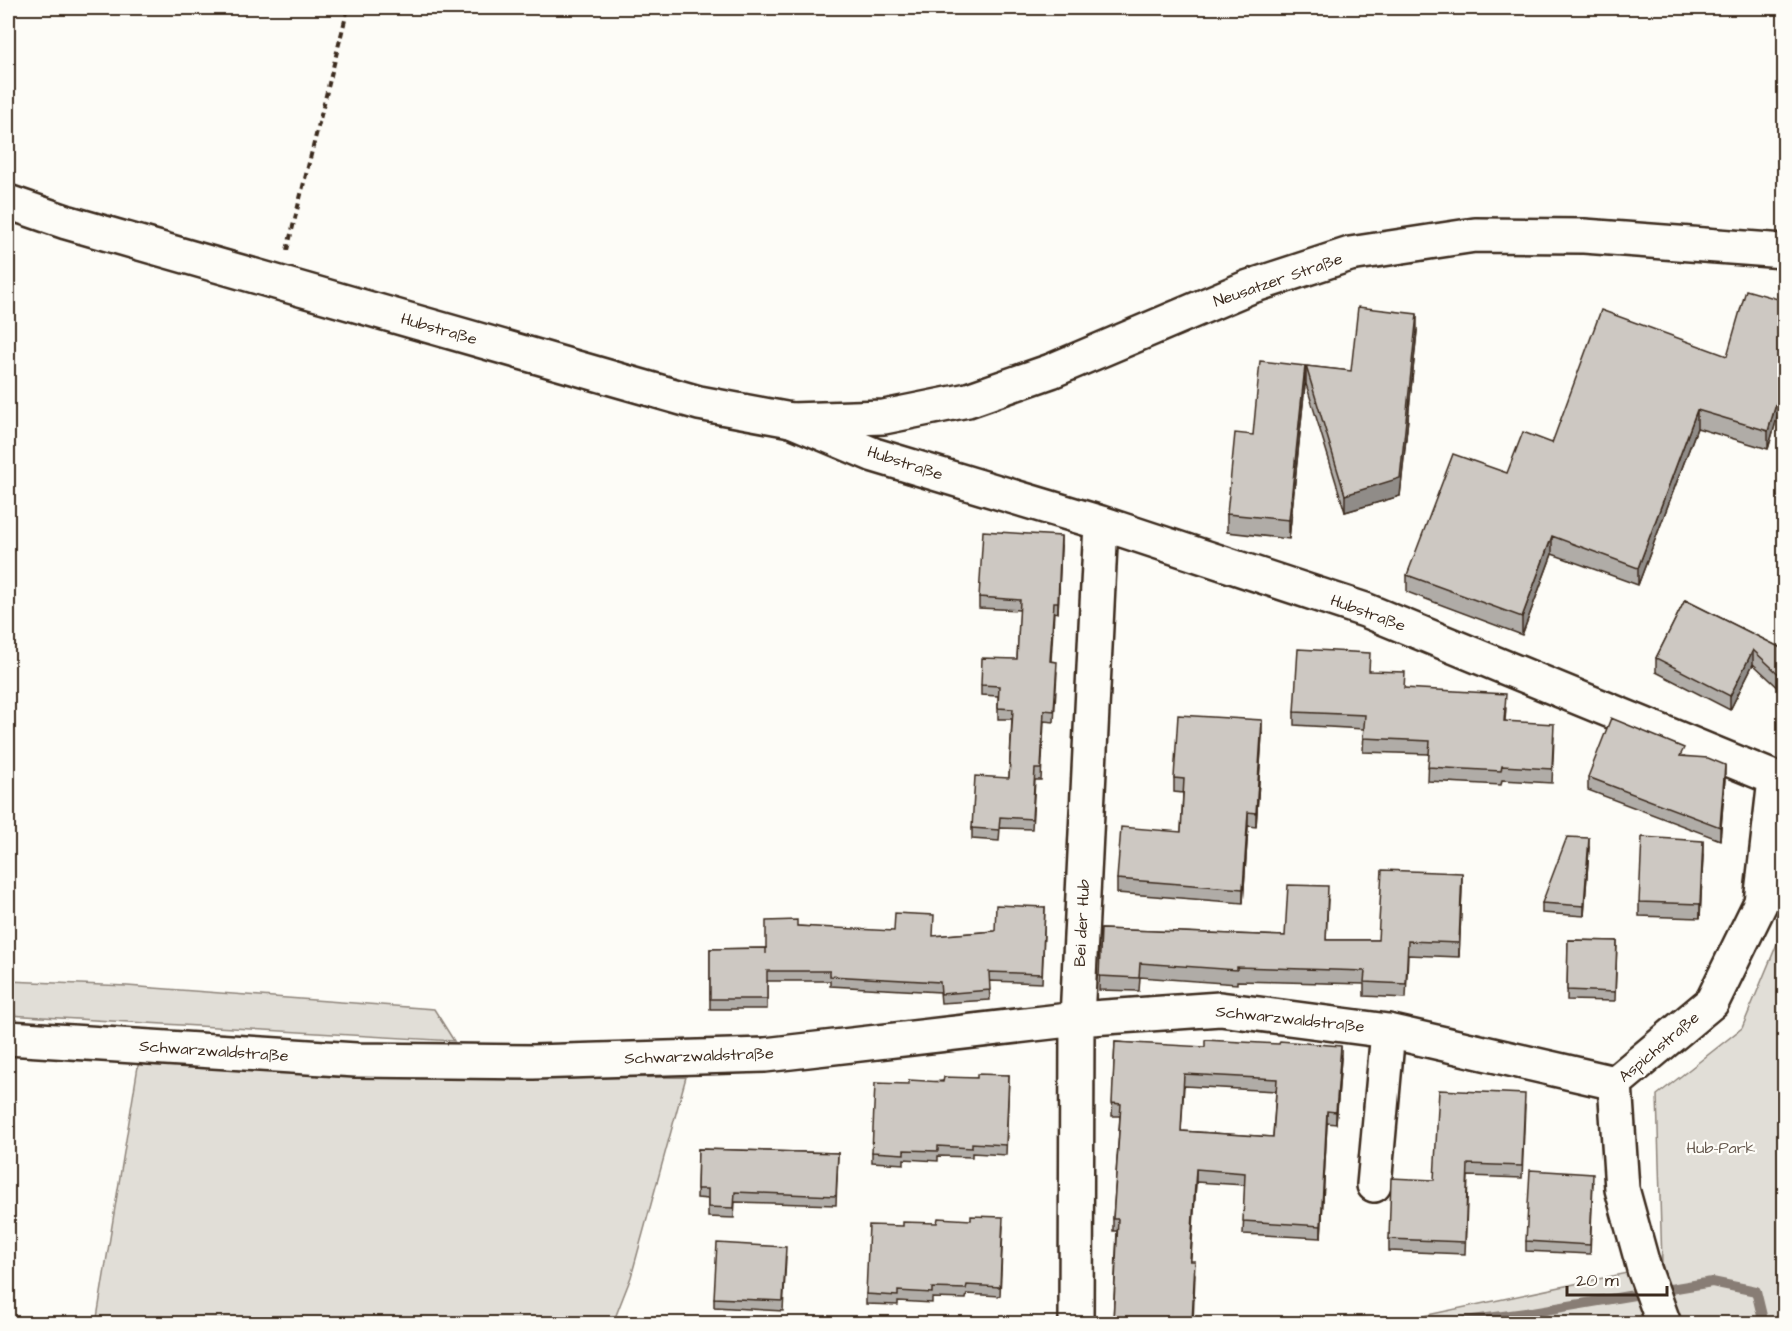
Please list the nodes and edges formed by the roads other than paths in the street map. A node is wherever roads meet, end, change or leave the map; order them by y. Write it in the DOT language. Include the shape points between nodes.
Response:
graph roads {
  1 [pos="8,202"];
  2 [pos="1785,251"];
  3 [pos="790,420"];
  4 [pos="1101,523"];
  5 [pos="1780,781"];
  6 [pos="1077,1019"];
  7 [pos="1388,1030"];
  8 [pos="8,1038"];
  9 [pos="1615,1083"];
  10 [pos="1374,1185"];
  11 [pos="1076,1323"];
  12 [pos="1664,1323"];
  1 -- 3 [label="street, Hubstraße" via="66,222 699,403"];
  2 -- 3 [label="street, Neusatzer Straße" via="1584,236 1475,235 1350,254 1249,287 1052,371 968,400 884,417"];
  3 -- 4 [label="street, Hubstraße" via="874,454"];
  4 -- 5 [label="street, Hubstraße" via="1365,610"];
  4 -- 6 [label="street, Bei der Hub"];
  5 -- 9 [label="street, Aspichstraße" via="1761,902 1712,1002"];
  6 -- 7 [label="street, Schwarzwaldstraße" via="1220,1009"];
  6 -- 8 [label="street, Schwarzwaldstraße" via="765,1055 533,1062 356,1060"];
  6 -- 11 [label="street, Bei der Hub"];
  7 -- 9 [label="street, Schwarzwaldstraße"];
  7 -- 10 [label="street, Schwarzwaldstraße"];
  9 -- 12 [label="street, Aspichstraße" via="1622,1189"];
}
